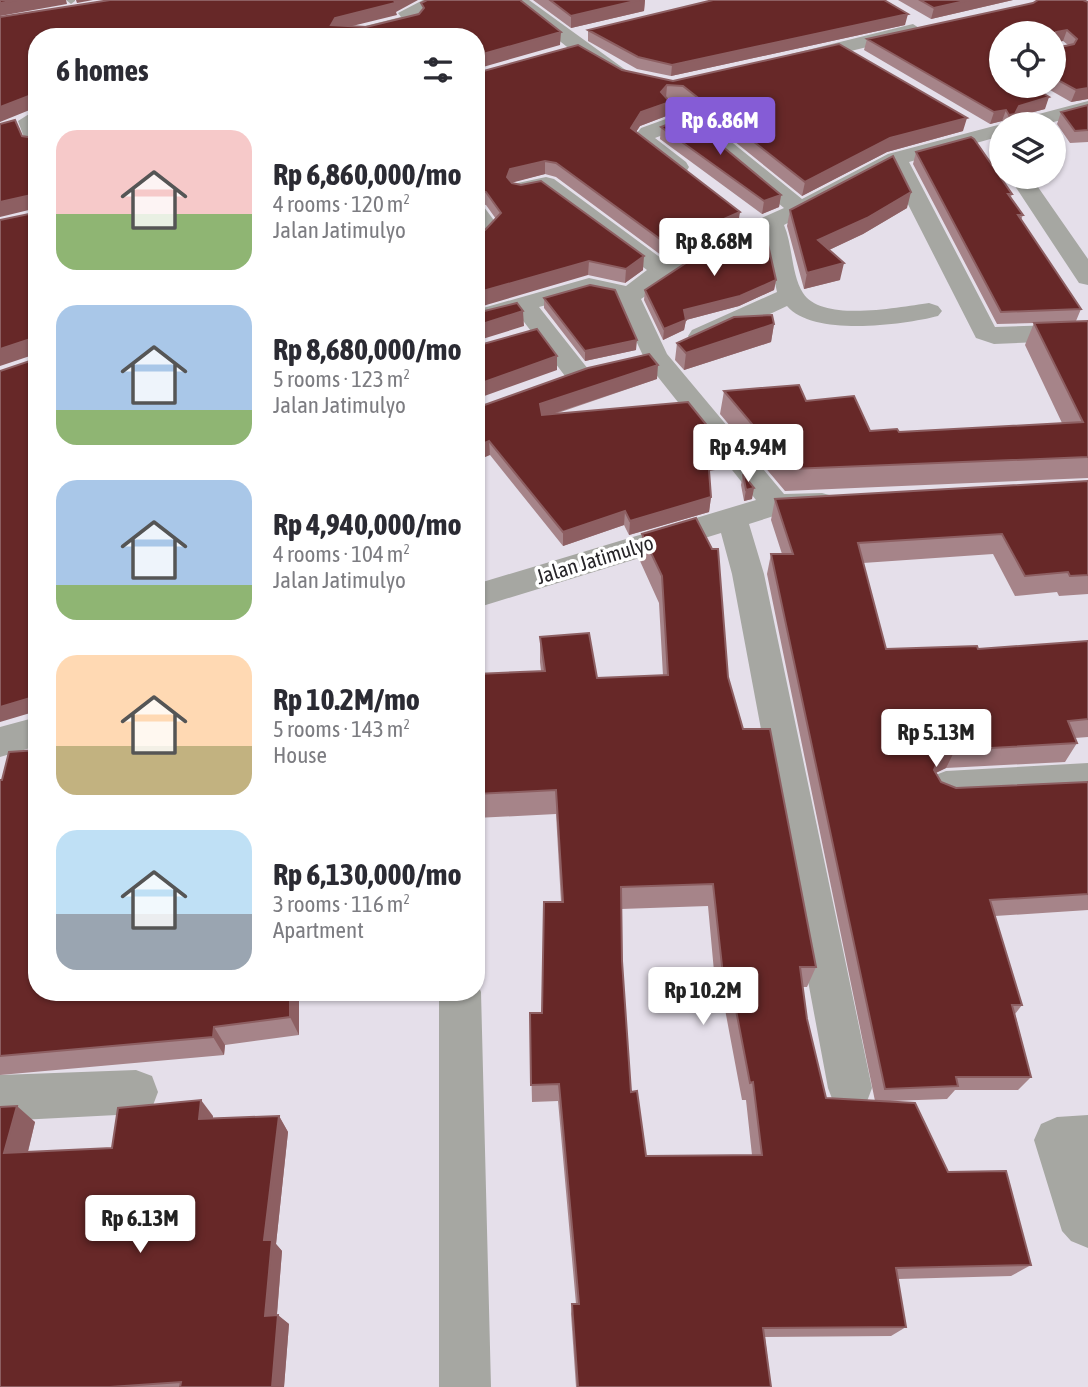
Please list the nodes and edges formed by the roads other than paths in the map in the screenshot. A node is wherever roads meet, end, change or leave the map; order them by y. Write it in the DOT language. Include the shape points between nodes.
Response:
graph roads {
  1 [pos="438,0"];
  2 [pos="518,0"];
  3 [pos="76,5"];
  4 [pos="56,13"];
  5 [pos="905,15"];
  6 [pos="381,28"];
  7 [pos="594,31"];
  8 [pos="575,42"];
  9 [pos="839,47"];
  10 [pos="556,54"];
  11 [pos="783,61"];
  12 [pos="869,64"];
  13 [pos="631,77"];
  14 [pos="657,91"];
  15 [pos="1046,99"];
  16 [pos="1078,110"];
  17 [pos="690,118"];
  18 [pos="966,122"];
  19 [pos="989,134"];
  20 [pos="989,140"];
  21 [pos="896,159"];
  22 [pos="696,180"];
  23 [pos="521,189"];
  24 [pos="1029,189"];
  25 [pos="800,209"];
  26 [pos="739,211"];
  27 [pos="766,224"];
  28 [pos="664,271"];
  29 [pos="1088,278"];
  30 [pos="631,293"];
  31 [pos="791,295"];
  32 [pos="524,305"];
  33 [pos="929,311"];
  34 [pos="485,316"];
  35 [pos="1088,332"];
  36 [pos="617,365"];
  37 [pos="553,383"];
  38 [pos="857,501"];
  39 [pos="776,505"];
  40 [pos="732,518"];
  41 [pos="485,593"];
  42 [pos="28,734"];
  43 [pos="0,742"];
  44 [pos="1088,779"];
  45 [pos="946,787"];
  46 [pos="460,1001"];
  47 [pos="850,1088"];
  48 [pos="136,1092"];
  49 [pos="0,1098"];
  50 [pos="1088,1138"];
  51 [pos="1088,1224"];
  52 [pos="465,1387"];
  1 -- 6 [label="street" via="407,13 413,20"];
  2 -- 8 [label="street"];
  3 -- 4 [label="street"];
  5 -- 9 [label="street" via="927,27"];
  7 -- 8 [label="street"];
  8 -- 10 [label="street"];
  8 -- 13 [label="street"];
  9 -- 11 [label="street"];
  9 -- 12 [label="street"];
  14 -- 17 [label="street"];
  15 -- 16 [label="street"];
  17 -- 22 [label="street" via="648,132 643,139"];
  17 -- 25 [label="street"];
  18 -- 19 [label="street"];
  20 -- 21 [label="street"];
  21 -- 25 [label="street" via="859,173"];
  21 -- 35 [label="street" via="985,332 994,336"];
  23 -- 28 [label="street" via="546,184"];
  24 -- 29 [label="street"];
  25 -- 27 [label="street"];
  26 -- 27 [label="street"];
  27 -- 28 [label="street"];
  27 -- 31 [label="street"];
  28 -- 30 [label="street"];
  30 -- 32 [label="street" via="589,285"];
  30 -- 36 [label="street"];
  31 -- 33 [label="street" via="809,312 832,318"];
  31 -- 36 [label="street"];
  32 -- 34 [label="street"];
  32 -- 36 [label="street" via="532,333"];
  36 -- 37 [label="street"];
  36 -- 39 [label="street"];
  38 -- 39 [label="street, Jalan Jatimulyo"];
  39 -- 40 [label="street, Jalan Jatimulyo"];
  40 -- 41 [label="street, Jalan Jatimulyo"];
  40 -- 47 [label="street" via="748,574"];
  42 -- 43 [label="street"];
  44 -- 45 [label="street"];
  46 -- 52 [label="street"];
  48 -- 49 [label="street"];
  50 -- 51 [label="street" via="1057,1140 1079,1214"];
}
